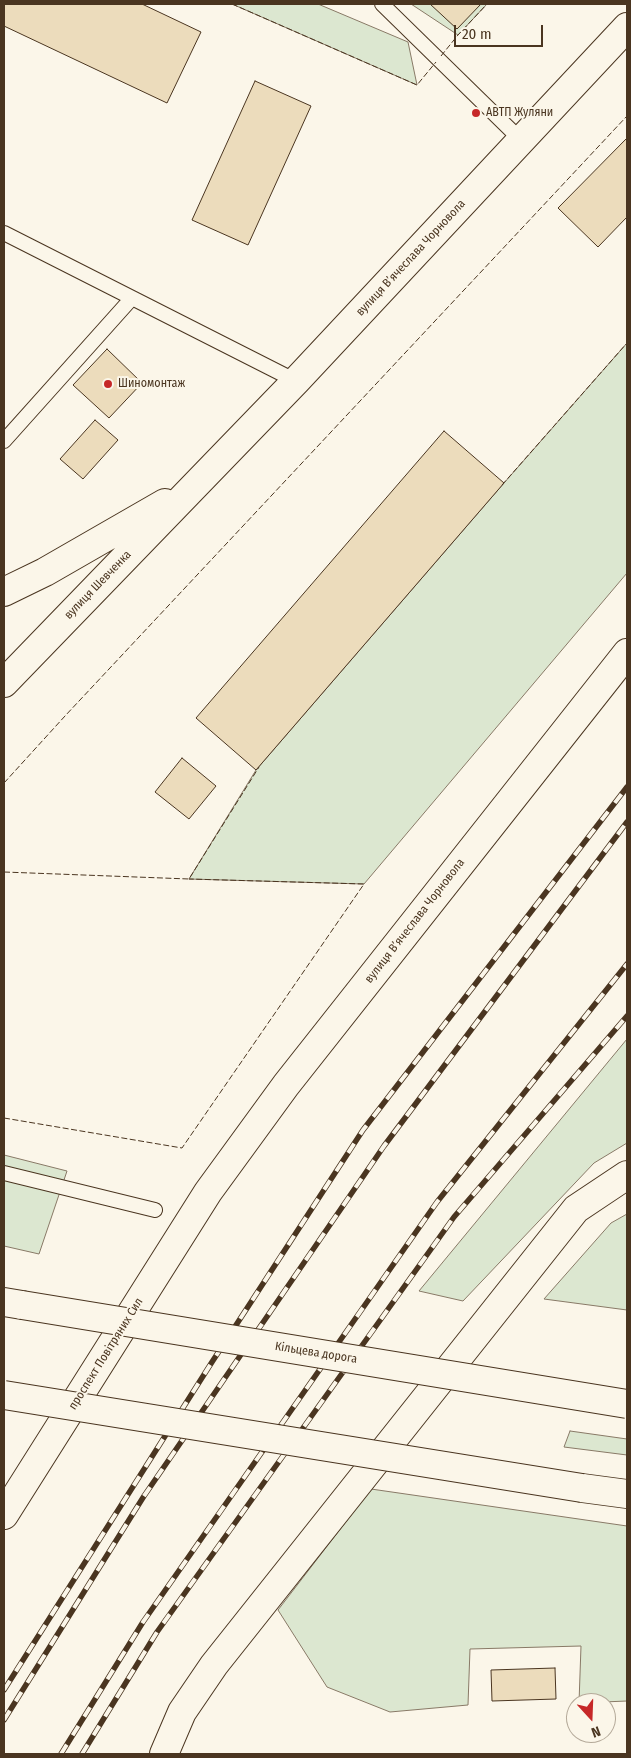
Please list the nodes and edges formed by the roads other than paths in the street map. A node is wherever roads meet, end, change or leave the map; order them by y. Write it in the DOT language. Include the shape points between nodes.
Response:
graph roads {
  1 [pos="382,4"];
  2 [pos="627,26"];
  3 [pos="522,141"];
  4 [pos="4,233"];
  5 [pos="132,298"];
  6 [pos="296,381"];
  7 [pos="4,441"];
  8 [pos="192,487"];
  9 [pos="4,592"];
  10 [pos="627,653"];
  11 [pos="4,683"];
  12 [pos="4,1173"];
  13 [pos="627,1175"];
  14 [pos="208,1192"];
  15 [pos="155,1210"];
  16 [pos="13,1304"];
  17 [pos="4,1395"];
  18 [pos="627,1404"];
  19 [pos="627,1494"];
  20 [pos="4,1515"];
  21 [pos="164,1754"];
  1 -- 3 [label="lane"];
  2 -- 3 [label="main road, вулиця Вʼячеслава Чорновола"];
  3 -- 6 [label="main road, вулиця Вʼячеслава Чорновола"];
  4 -- 5 [label="lane"];
  5 -- 6 [label="lane"];
  5 -- 7 [label="lane"];
  6 -- 8 [label="main road, вулиця Вʼячеслава Чорновола"];
  8 -- 9 [label="main road" via="45,572"];
  8 -- 11 [label="main road, вулиця Шевченка"];
  10 -- 14 [label="main road, вулиця Вʼячеслава Чорновола" via="286,1086"];
  12 -- 15 [label="lane"];
  13 -- 21 [label="main road" via="576,1210 214,1665 182,1712"];
  14 -- 20 [label="main road, проспект Повітряних Сил"];
  16 -- 18 [label="main road, Кільцева дорога, bridge"];
  17 -- 19 [label="main road, bridge"];
}
